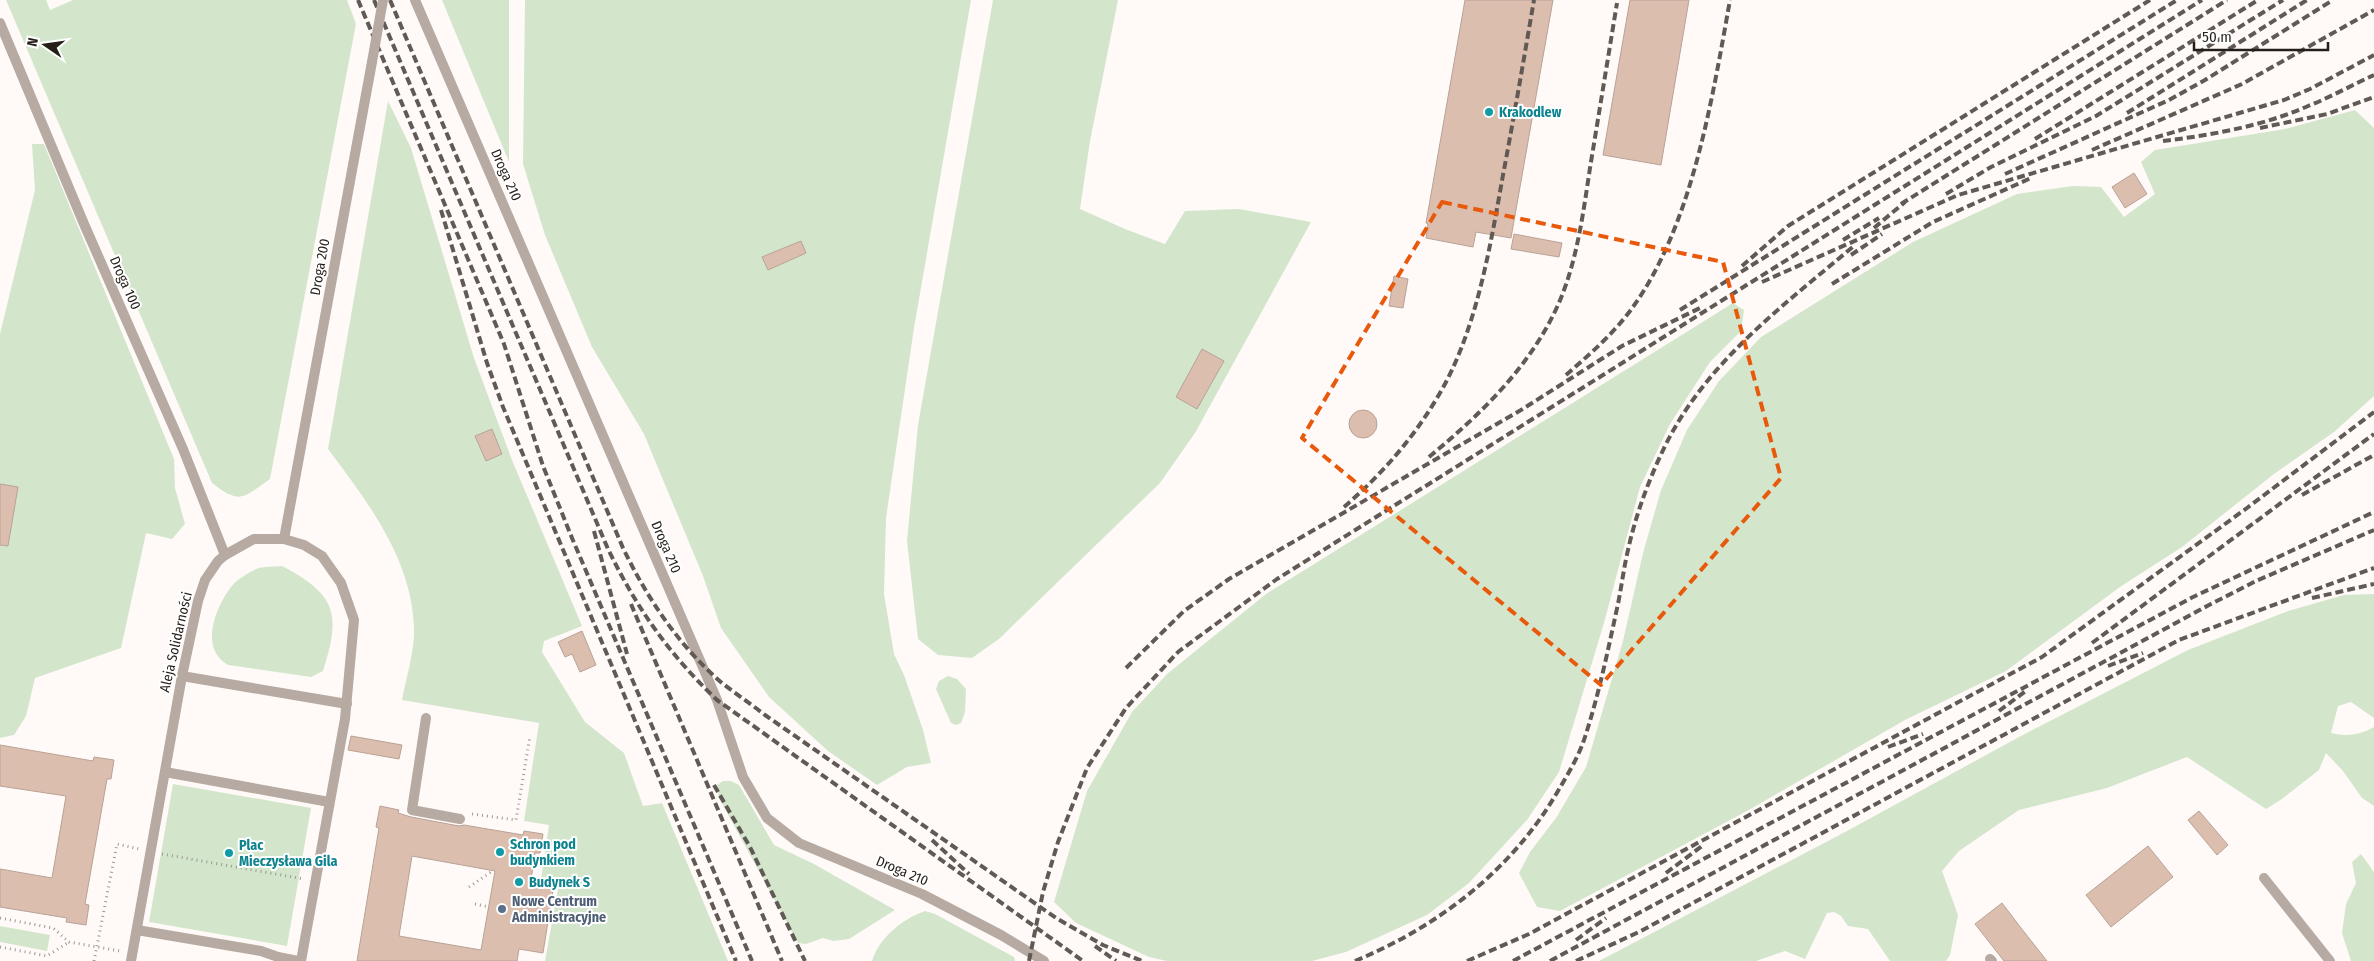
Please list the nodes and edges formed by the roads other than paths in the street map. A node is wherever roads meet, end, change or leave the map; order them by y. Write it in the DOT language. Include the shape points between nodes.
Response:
graph roads {
  1 [pos="383,0"];
  2 [pos="415,0"];
  3 [pos="0,23"];
  4 [pos="284,539"];
  5 [pos="225,554"];
  6 [pos="182,676"];
  7 [pos="346,704"];
  8 [pos="426,718"];
  9 [pos="165,772"];
  10 [pos="329,802"];
  11 [pos="460,819"];
  12 [pos="2264,878"];
  13 [pos="137,930"];
  14 [pos="131,961"];
  15 [pos="300,961"];
  16 [pos="1044,961"];
  17 [pos="2330,961"];
  1 -- 4 [label="lane, Droga 200, bridge"];
  2 -- 16 [label="lane, Droga 210" via="717,700 743,777 767,818 799,842 922,894"];
  3 -- 5 [label="lane, Droga 100"];
  4 -- 5 [label="lane, Aleja Solidarności" via="254,539"];
  4 -- 7 [label="lane, Aleja Solidarności" via="304,545 322,556 341,583 354,620"];
  5 -- 6 [label="lane, Aleja Solidarności" via="206,580 198,601"];
  6 -- 7 [label="lane"];
  6 -- 9 [label="lane, Aleja Solidarności"];
  7 -- 10 [label="lane, Aleja Solidarności"];
  8 -- 11 [label="lane" via="412,810"];
  9 -- 10 [label="lane"];
  9 -- 13 [label="lane, Aleja Solidarności"];
  10 -- 15 [label="lane, Aleja Solidarności"];
  12 -- 17 [label="lane"];
  13 -- 14 [label="lane, Aleja Solidarności"];
  13 -- 15 [label="lane" via="261,951"];
}
